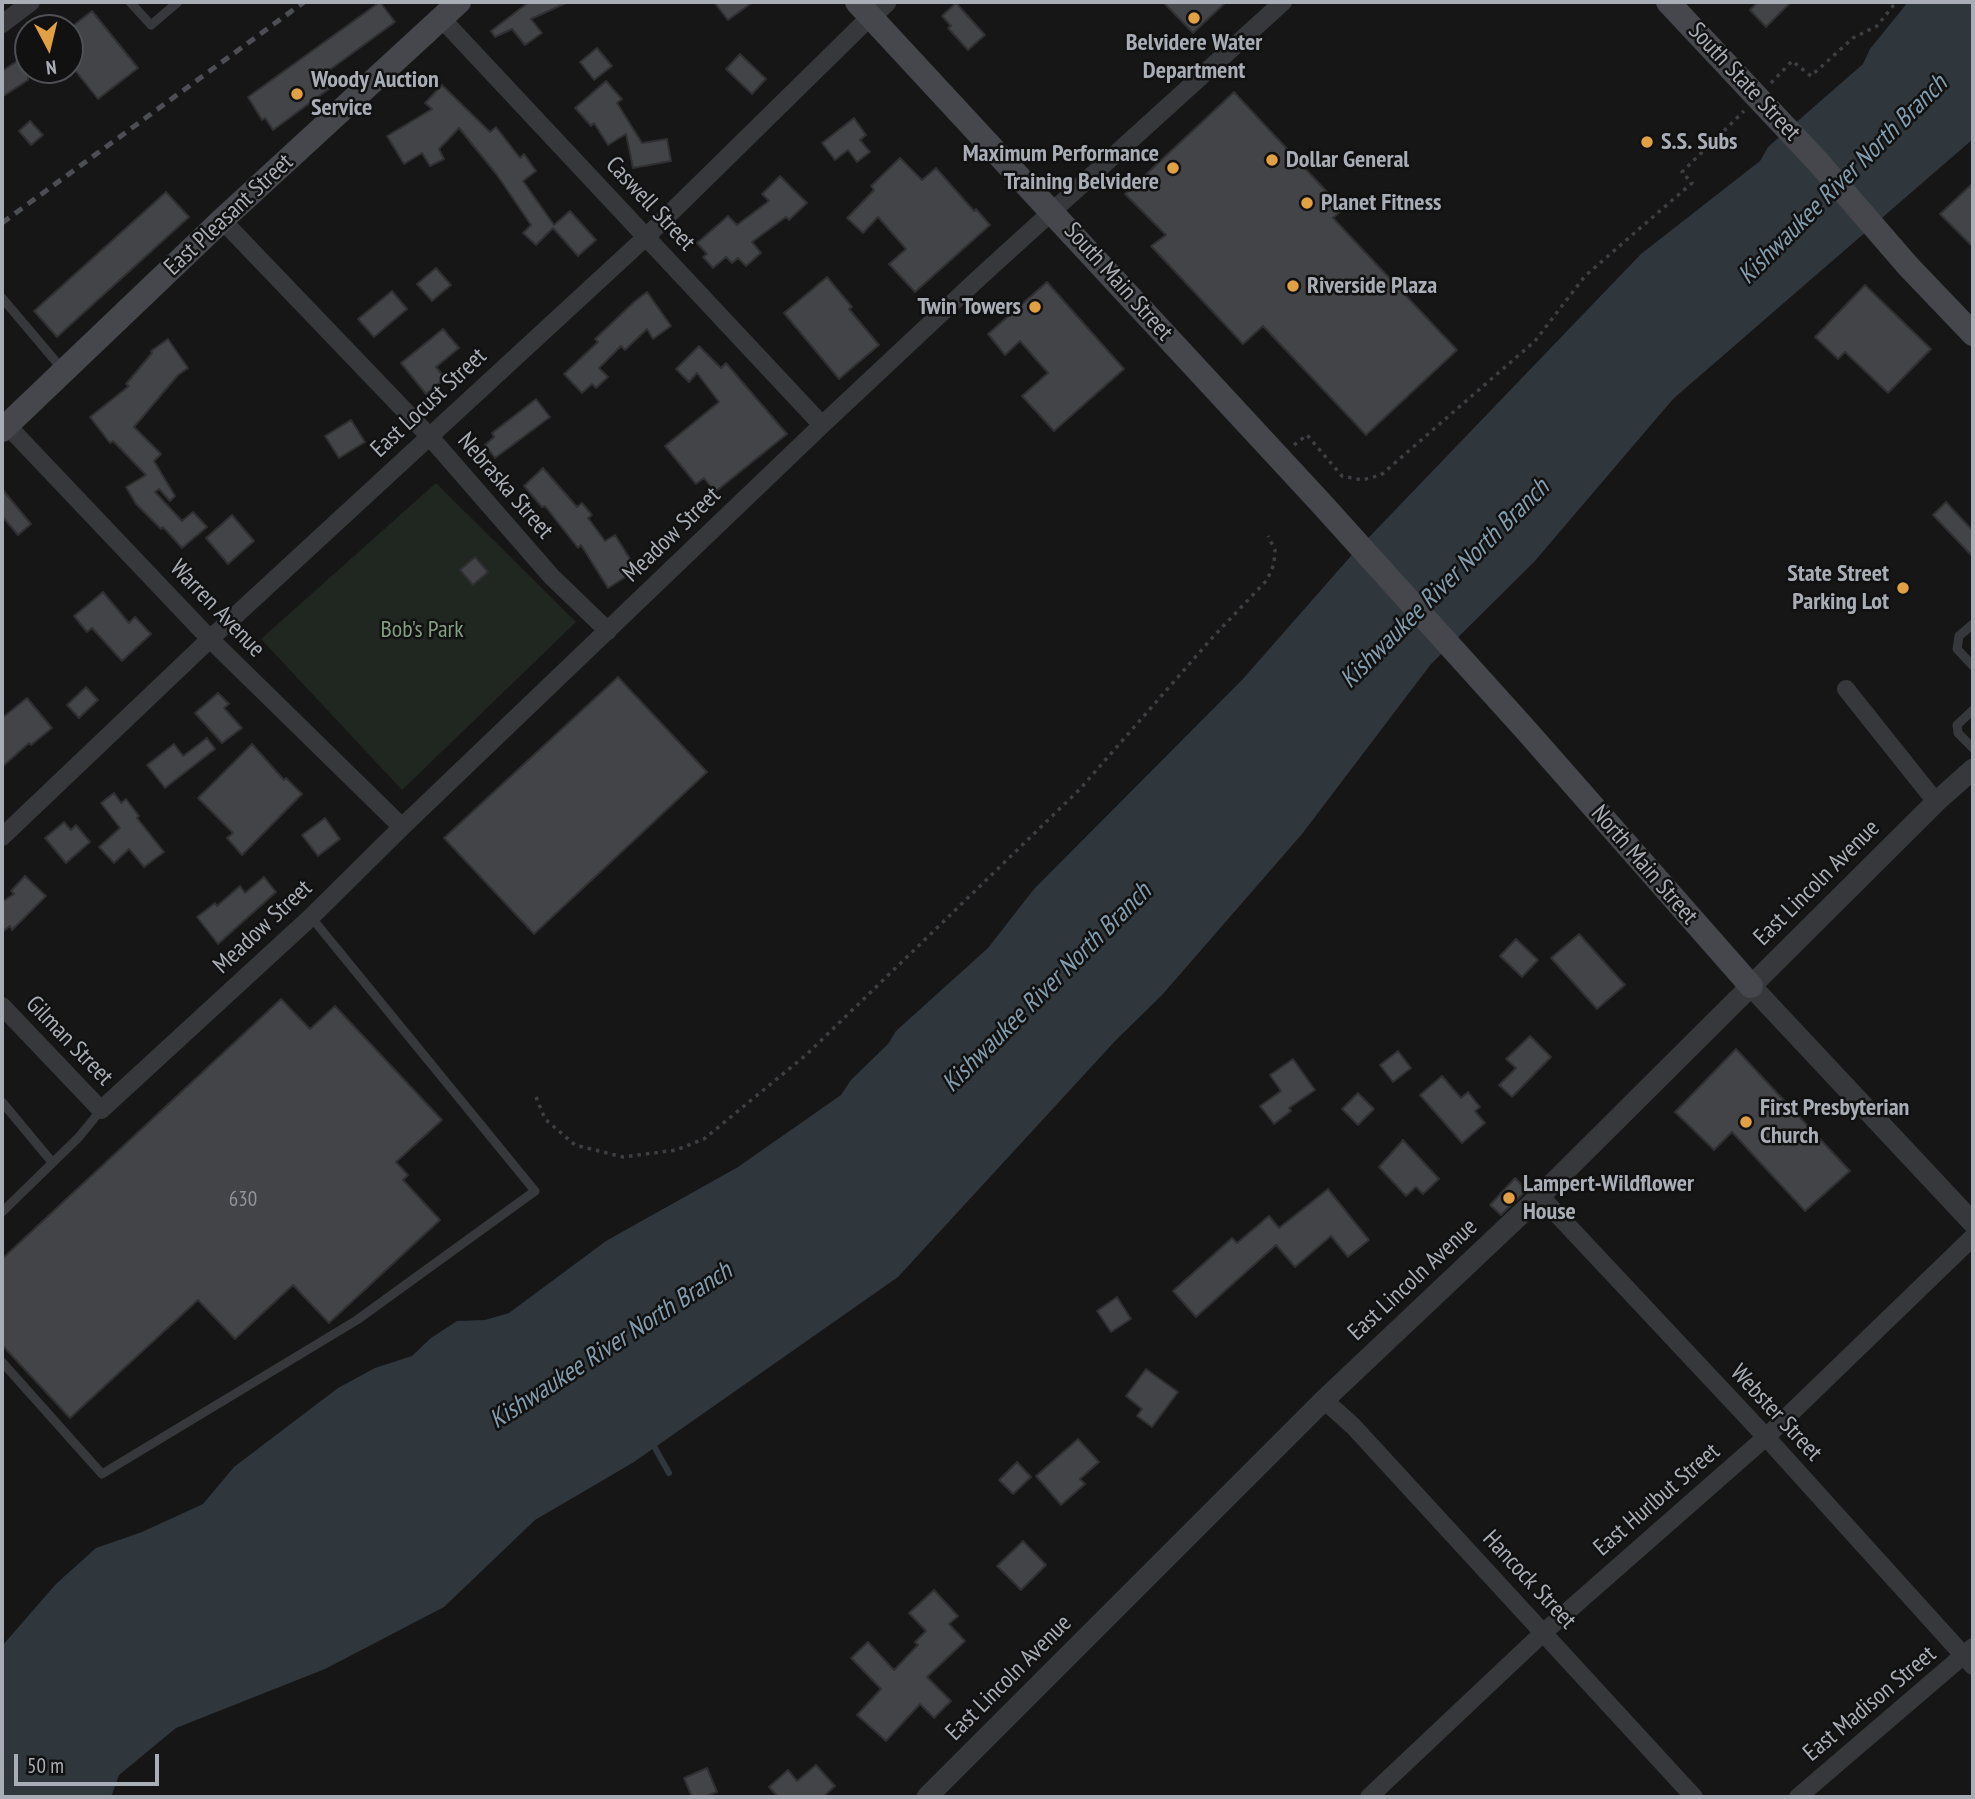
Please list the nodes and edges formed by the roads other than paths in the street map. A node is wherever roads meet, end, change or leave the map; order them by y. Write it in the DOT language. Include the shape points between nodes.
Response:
graph roads {
  1 [pos="31,2"];
  2 [pos="130,2"];
  3 [pos="178,2"];
  4 [pos="1668,2"];
  5 [pos="1271,6"];
  6 [pos="872,7"];
  7 [pos="450,10"];
  8 [pos="2,24"];
  9 [pos="1053,211"];
  10 [pos="222,220"];
  11 [pos="647,236"];
  12 [pos="2,298"];
  13 [pos="1972,332"];
  14 [pos="64,371"];
  15 [pos="3,425"];
  16 [pos="822,425"];
  17 [pos="430,437"];
  18 [pos="1320,502"];
  19 [pos="1973,624"];
  20 [pos="608,631"];
  21 [pos="210,639"];
  22 [pos="1973,666"];
  23 [pos="1846,689"];
  24 [pos="1973,710"];
  25 [pos="1973,748"];
  26 [pos="1973,769"];
  27 [pos="1936,802"];
  28 [pos="402,827"];
  29 [pos="2,836"];
  30 [pos="311,917"];
  31 [pos="1751,986"];
  32 [pos="2,1006"];
  33 [pos="2,1102"];
  34 [pos="101,1110"];
  35 [pos="52,1162"];
  36 [pos="1540,1196"];
  37 [pos="2,1212"];
  38 [pos="1973,1223"];
  39 [pos="1973,1237"];
  40 [pos="2,1362"];
  41 [pos="1324,1400"];
  42 [pos="1766,1437"];
  43 [pos="1544,1632"];
  44 [pos="1970,1656"];
  45 [pos="927,1797"];
  46 [pos="1369,1797"];
  47 [pos="1694,1797"];
  48 [pos="1798,1797"];
  1 -- 8 [label="street"];
  2 -- 3 [label="lane" via="151,25"];
  4 -- 13 [label="main road, South State Street"];
  5 -- 9 [label="street, Meadow Street"];
  6 -- 9 [label="main road, South Main Street"];
  6 -- 11 [label="street, East Locust Street"];
  7 -- 10 [label="main road, East Pleasant Street"];
  7 -- 11 [label="street, Caswell Street"];
  9 -- 16 [label="street, Meadow Street"];
  9 -- 18 [label="main road, South Main Street"];
  10 -- 14 [label="main road, East Pleasant Street"];
  10 -- 17 [label="street, Nebraska Street"];
  11 -- 16 [label="street, Caswell Street"];
  11 -- 17 [label="street, East Locust Street"];
  12 -- 14 [label="lane"];
  14 -- 15 [label="main road, East Pleasant Street"];
  15 -- 21 [label="street, Warren Avenue"];
  16 -- 20 [label="street, Meadow Street"];
  17 -- 20 [label="street, Nebraska Street" via="551,576"];
  17 -- 21 [label="street, East Locust Street"];
  18 -- 31 [label="main road, North Main Street"];
  19 -- 22 [label="lane" via="1959,636 1957,649"];
  20 -- 28 [label="street, Meadow Street"];
  21 -- 28 [label="street, Warren Avenue"];
  21 -- 29 [label="street, East Locust Street"];
  23 -- 27 [label="street"];
  24 -- 25 [label="lane" via="1957,725 1958,733"];
  26 -- 27 [label="street, East Lincoln Avenue"];
  27 -- 31 [label="street, East Lincoln Avenue"];
  28 -- 30 [label="street, Meadow Street"];
  30 -- 34 [label="street, Meadow Street"];
  30 -- 40 [label="lane" via="535,1191 357,1320 102,1474"];
  31 -- 36 [label="street, East Lincoln Avenue"];
  31 -- 38 [label="street, North Main Street"];
  32 -- 34 [label="street, Gilman Street"];
  33 -- 35 [label="lane"];
  34 -- 35 [label="lane"];
  35 -- 37 [label="lane"];
  36 -- 41 [label="street, East Lincoln Avenue"];
  36 -- 42 [label="street, Webster Street"];
  39 -- 42 [label="street, East Hurlbut Street"];
  41 -- 43 [label="street, Hancock Street"];
  41 -- 45 [label="street, East Lincoln Avenue"];
  42 -- 43 [label="street, East Hurlbut Street"];
  42 -- 44 [label="street, Webster Street"];
  43 -- 46 [label="street, East Hurlbut Street"];
  43 -- 47 [label="street, Hancock Street"];
  44 -- 48 [label="street, East Madison Street"];
}
